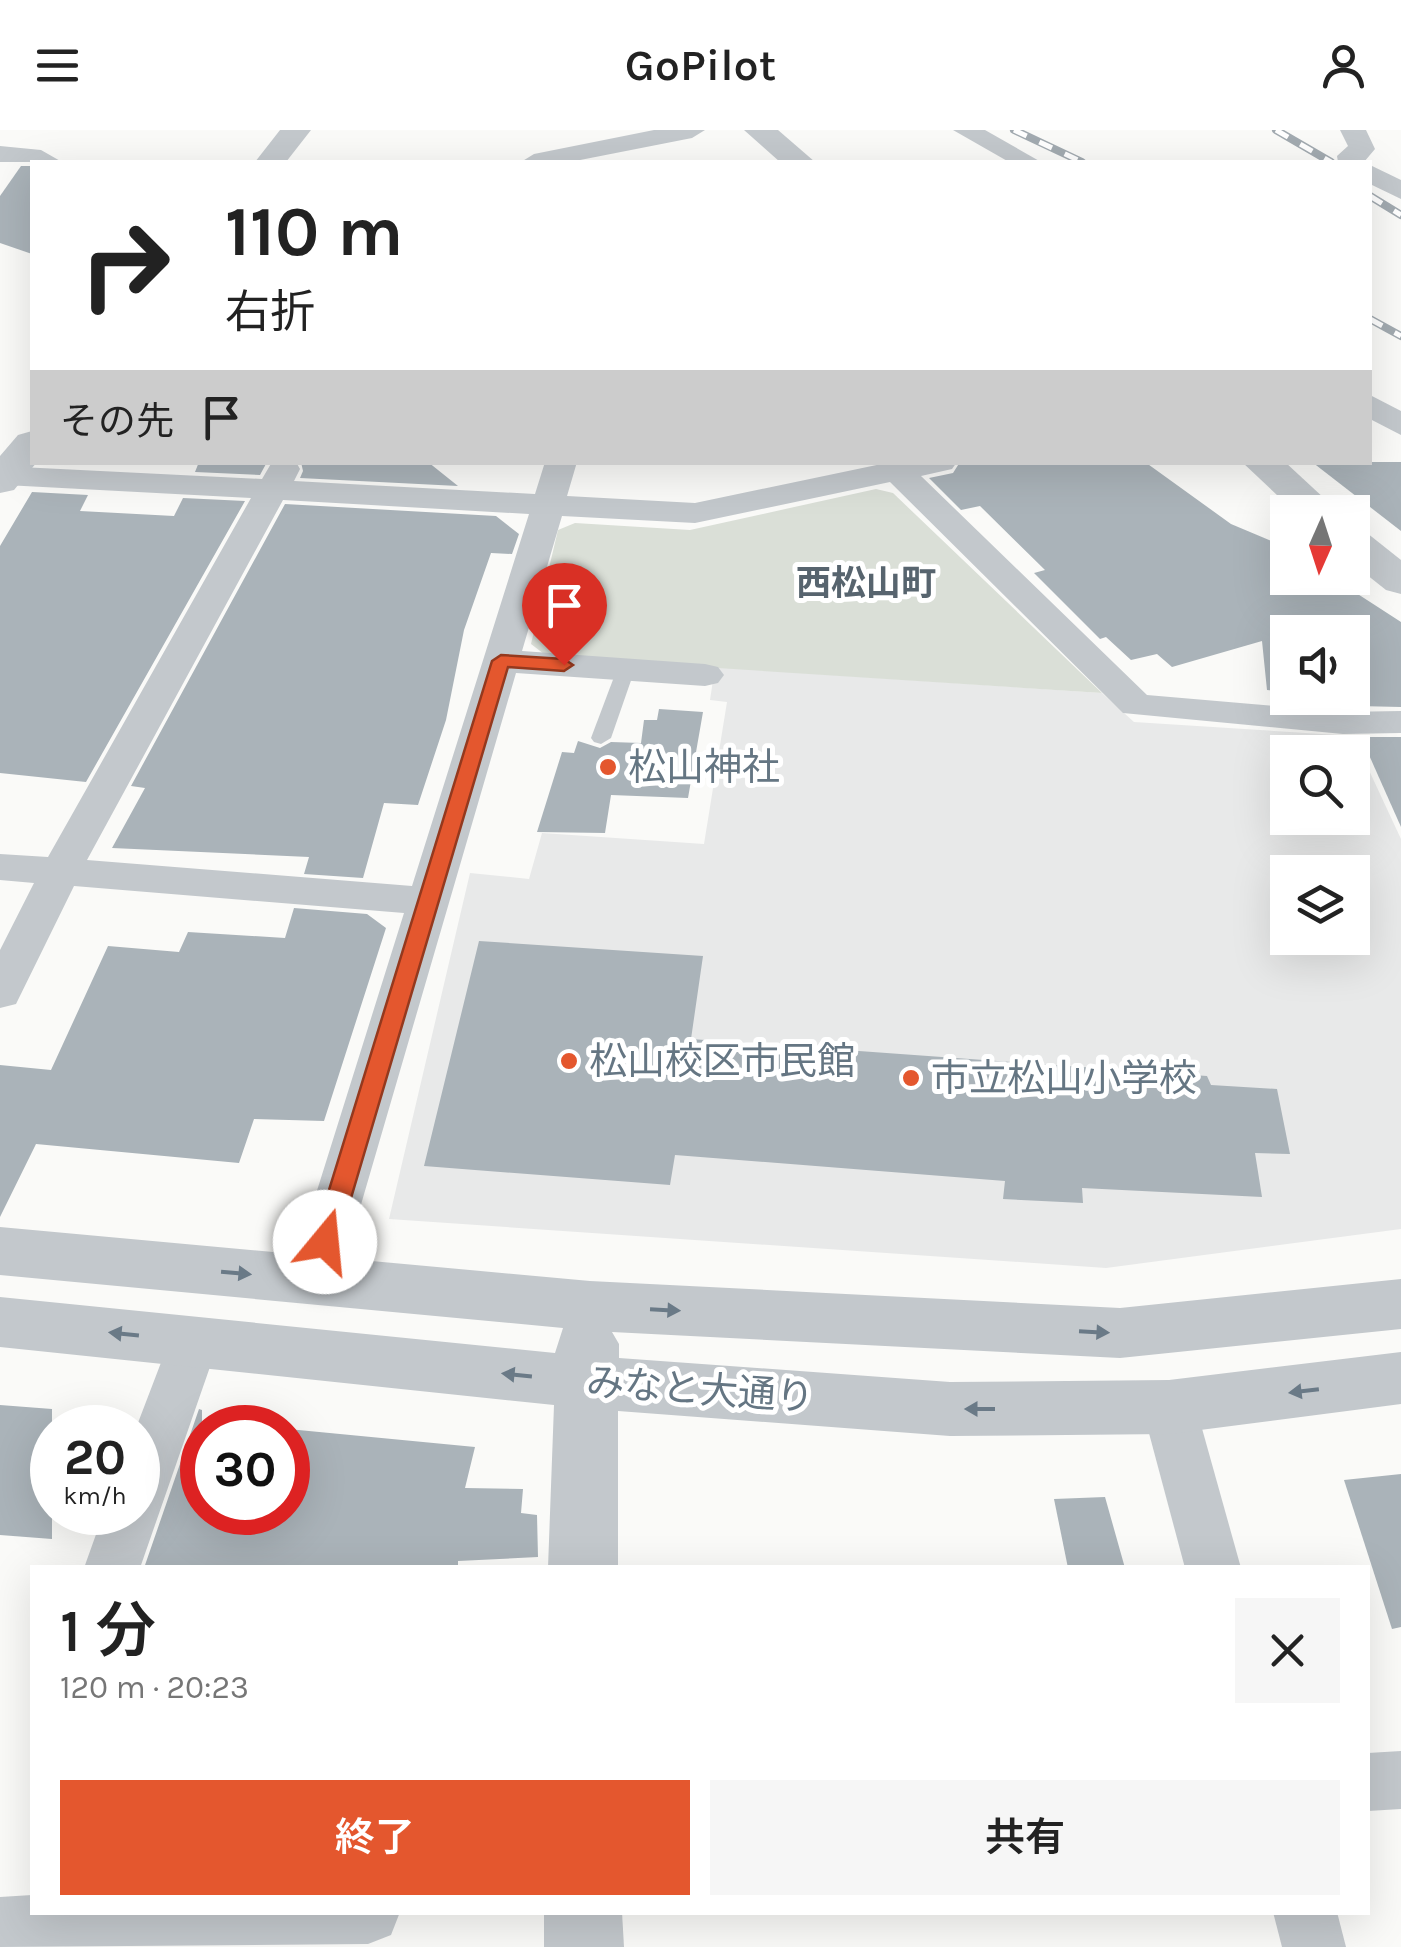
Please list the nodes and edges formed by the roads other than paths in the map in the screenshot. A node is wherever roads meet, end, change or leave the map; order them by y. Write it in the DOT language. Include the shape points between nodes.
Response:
graph roads {
  1 [pos="296,130"];
  2 [pos="540,130"];
  3 [pos="692,130"];
  4 [pos="760,130"];
  5 [pos="966,130"];
  6 [pos="1353,130"];
  7 [pos="0,154"];
  8 [pos="570,154"];
  9 [pos="43,160"];
  10 [pos="272,160"];
  11 [pos="543,160"];
  12 [pos="797,160"];
  13 [pos="1018,160"];
  14 [pos="1351,160"];
  15 [pos="1372,175"];
  16 [pos="1401,191"];
  17 [pos="1372,405"];
  18 [pos="1401,426"];
  19 [pos="30,444"];
  20 [pos="560,465"];
  21 [pos="927,465"];
  22 [pos="1264,465"];
  23 [pos="898,472"];
  24 [pos="280,476"];
  25 [pos="2,477"];
  26 [pos="1299,495"];
  27 [pos="547,506"];
  28 [pos="1370,556"];
  29 [pos="1401,581"];
  30 [pos="501,661"];
  31 [pos="626,669"];
  32 [pos="705,674"];
  33 [pos="1401,722"];
  34 [pos="600,738"];
  35 [pos="0,867"];
  36 [pos="61,871"];
  37 [pos="429,901"];
  38 [pos="0,993"];
  39 [pos="0,1251"];
  40 [pos="314,1280"];
  41 [pos="1401,1304"];
  42 [pos="590,1306"];
  43 [pos="0,1322"];
  44 [pos="193,1341"];
  45 [pos="1401,1378"];
  46 [pos="583,1382"];
  47 [pos="1169,1407"];
  48 [pos="160,1434"];
  49 [pos="124,1535"];
  50 [pos="113,1565"];
  51 [pos="583,1565"];
  52 [pos="1212,1565"];
  53 [pos="1401,1780"];
  54 [pos="1370,1782"];
  55 [pos="309,1915"];
  56 [pos="583,1915"];
  57 [pos="1306,1915"];
  58 [pos="34,1929"];
  59 [pos="584,1947"];
  60 [pos="1314,1947"];
  1 -- 10 [label="street"];
  2 -- 8 [label="street"];
  3 -- 8 [label="street"];
  4 -- 12 [label="street"];
  5 -- 13 [label="street"];
  6 -- 14 [label="street" via="1362,149"];
  7 -- 9 [label="street"];
  8 -- 11 [label="street"];
  15 -- 16 [label="street"];
  17 -- 18 [label="street"];
  19 -- 25 [label="street"];
  20 -- 27 [label="street"];
  21 -- 23 [label="street"];
  22 -- 26 [label="street"];
  23 -- 27 [label="street" via="694,513"];
  23 -- 33 [label="street" via="1136,705"];
  24 -- 25 [label="street"];
  24 -- 27 [label="street"];
  24 -- 36 [label="street"];
  27 -- 30 [label="street"];
  28 -- 29 [label="street"];
  30 -- 31 [label="street"];
  30 -- 37 [label="street"];
  31 -- 32 [label="street"];
  31 -- 34 [label="lane"];
  35 -- 36 [label="street"];
  36 -- 37 [label="street"];
  36 -- 38 [label="street"];
  37 -- 40 [label="street"];
  39 -- 40 [label="street, みなと大通り, one-way"];
  40 -- 42 [label="street, みなと大通り"];
  42 -- 41 [label="street, みなと大通り, one-way" via="1120,1333"];
  42 -- 46 [label="street"];
  44 -- 43 [label="street, みなと大通り, one-way"];
  46 -- 44 [label="street, みなと大通り, one-way"];
  44 -- 48 [label="street"];
  45 -- 47 [label="street, みなと大通り, one-way"];
  47 -- 46 [label="street, みなと大通り, one-way" via="950,1409"];
  46 -- 51 [label="street"];
  47 -- 52 [label="street"];
  49 -- 50 [label="street"];
  53 -- 54 [label="street"];
  55 -- 58 [label="street"];
  56 -- 59 [label="street"];
  57 -- 60 [label="street"];
}
